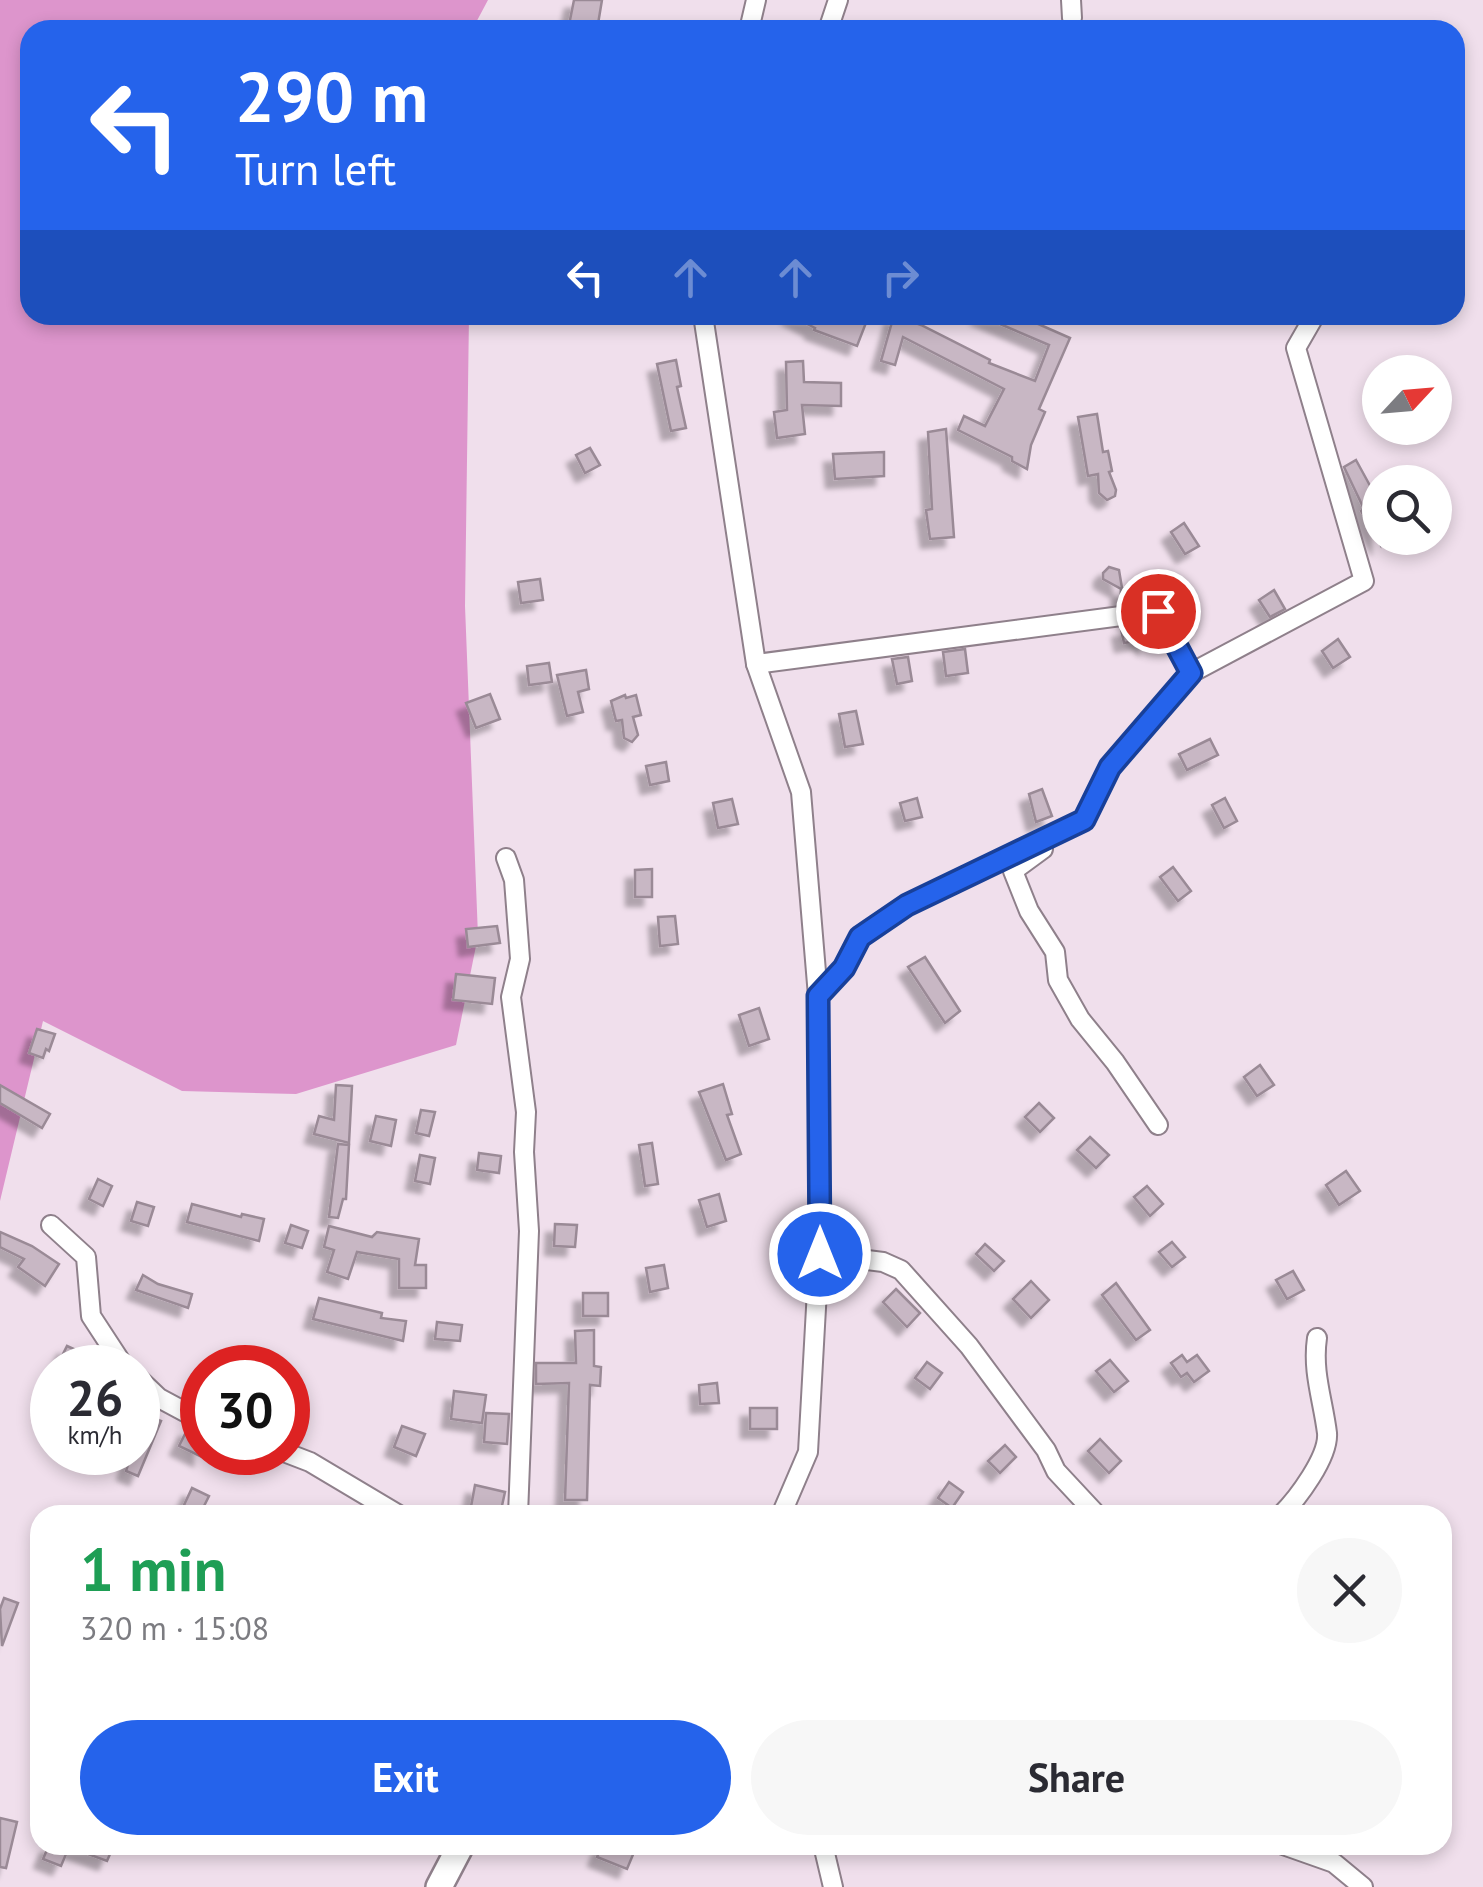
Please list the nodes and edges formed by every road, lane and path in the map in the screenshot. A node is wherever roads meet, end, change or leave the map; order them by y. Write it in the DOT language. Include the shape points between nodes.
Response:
graph roads {
  1 [pos="705,325"];
  2 [pos="1309,325"];
  3 [pos="756,664"];
  4 [pos="1191,673"];
  5 [pos="1084,820"];
  6 [pos="506,858"];
  7 [pos="818,996"];
  8 [pos="1158,1124"];
  9 [pos="51,1225"];
  10 [pos="820,1254"];
  11 [pos="1317,1338"];
  12 [pos="111,1345"];
  13 [pos="310,1462"];
  14 [pos="382,1505"];
  15 [pos="518,1505"];
  16 [pos="785,1505"];
  17 [pos="1088,1505"];
  18 [pos="1288,1505"];
  19 [pos="457,1855"];
  20 [pos="825,1855"];
  21 [pos="1315,1855"];
  22 [pos="439,1887"];
  23 [pos="833,1887"];
  24 [pos="1364,1887"];
  1 -- 3 [label="street"];
  2 -- 4 [label="street" via="1296,348 1364,581"];
  3 -- 4 [label="street" via="1158,611"];
  3 -- 7 [label="street" via="801,792"];
  4 -- 5 [label="street" via="1110,767"];
  5 -- 7 [label="street" via="907,905 860,937"];
  5 -- 8 [label="street" via="1013,871 1080,1019"];
  6 -- 15 [label="street" via="520,959 511,997 526,1112 529,1231"];
  7 -- 10 [label="street"];
  9 -- 12 [label="street" via="86,1257 91,1316"];
  10 -- 16 [label="street" via="808,1452"];
  10 -- 17 [label="street" via="901,1270 949,1321"];
  11 -- 18 [label="street" via="1326,1449"];
  13 -- 14 [label="street"];
  19 -- 22 [label="main road"];
  20 -- 23 [label="street"];
  21 -- 24 [label="street"];
}
